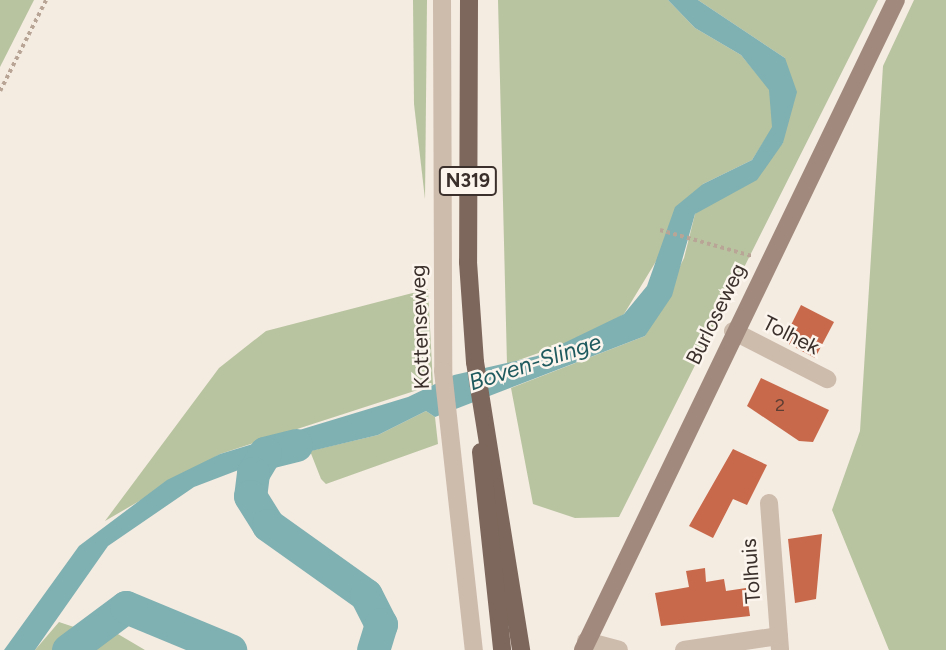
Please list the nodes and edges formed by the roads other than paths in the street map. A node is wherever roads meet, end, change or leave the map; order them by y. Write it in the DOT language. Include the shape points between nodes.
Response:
graph roads {
  1 [pos="442,0"];
  2 [pos="469,0"];
  3 [pos="896,0"];
  4 [pos="733,331"];
  5 [pos="827,379"];
  6 [pos="480,403"];
  7 [pos="769,503"];
  8 [pos="780,643"];
  9 [pos="585,645"];
  10 [pos="474,650"];
  11 [pos="502,650"];
  12 [pos="521,650"];
  13 [pos="619,650"];
  14 [pos="684,650"];
  1 -- 10 [label="street, Kottenseweg" via="443,371"];
  2 -- 6 [label="main road, N319" via="468,261"];
  3 -- 4 [label="street, Burloseweg"];
  4 -- 5 [label="street, Tolhek"];
  4 -- 9 [label="street, Burloseweg"];
  6 -- 11 [label="main road, N319"];
  6 -- 12 [label="main road, N319"];
  7 -- 8 [label="street, Tolhuis"];
  8 -- 14 [label="street, Tolhuis"];
  9 -- 13 [label="street"];
}
